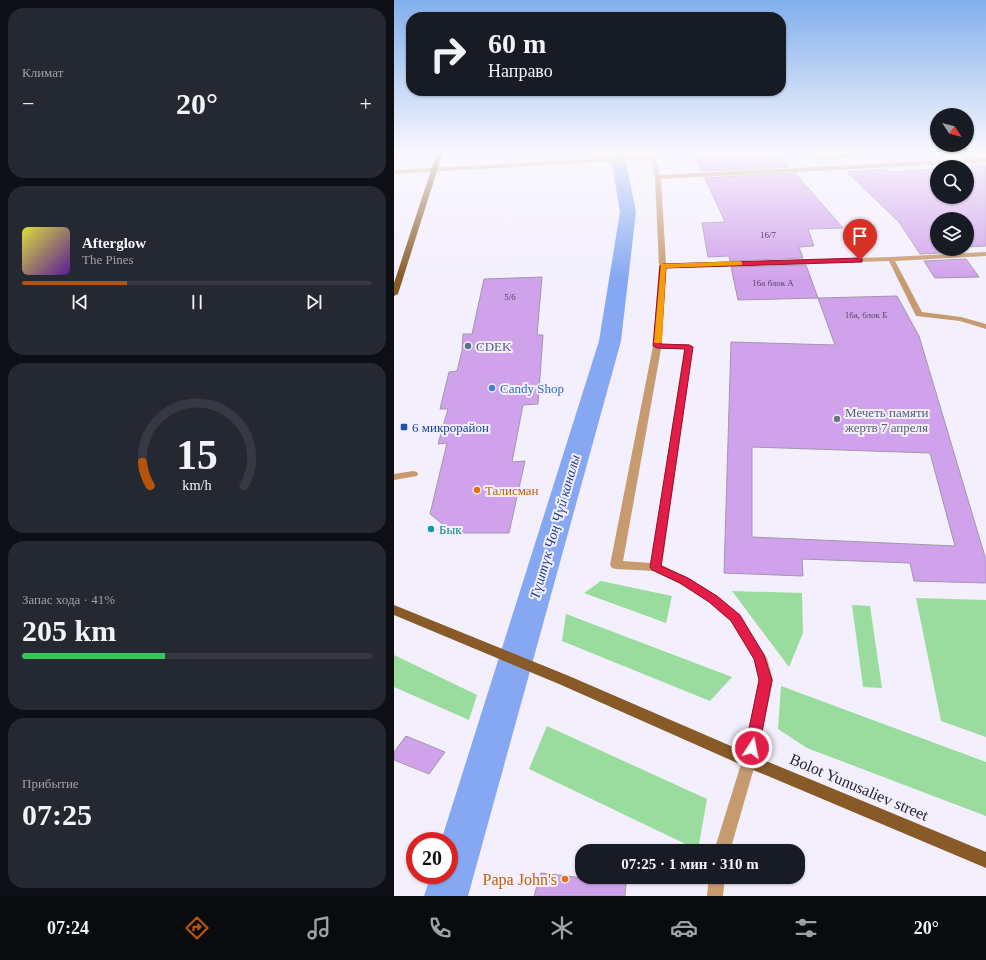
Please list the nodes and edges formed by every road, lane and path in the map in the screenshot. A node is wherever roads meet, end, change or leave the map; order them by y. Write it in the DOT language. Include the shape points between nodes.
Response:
graph roads {
  1 [pos="425,194"];
  2 [pos="659,194"];
  3 [pos="986,254"];
  4 [pos="891,259"];
  5 [pos="663,266"];
  6 [pos="394,294"];
  7 [pos="986,327"];
  8 [pos="657,346"];
  9 [pos="413,474"];
  10 [pos="394,477"];
  11 [pos="656,567"];
  12 [pos="394,610"];
  13 [pos="749,761"];
  14 [pos="724,844"];
  15 [pos="986,860"];
  16 [pos="716,884"];
  17 [pos="715,896"];
  1 -- 6 [label="main road"];
  2 -- 5 [label="street"];
  3 -- 4 [label="street"];
  4 -- 5 [label="street"];
  4 -- 7 [label="street" via="919,314 962,319"];
  5 -- 8 [label="street"];
  8 -- 11 [label="street" via="689,347"];
  8 -- 11 [label="street" via="616,565"];
  9 -- 10 [label="street"];
  11 -- 13 [label="street" via="684,580 736,618 760,658 766,680"];
  12 -- 13 [label="main road, Bolot Yunusaliev street" via="564,680"];
  13 -- 14 [label="street"];
  13 -- 15 [label="main road, Bolot Yunusaliev street"];
  16 -- 17 [label="street"];
}
